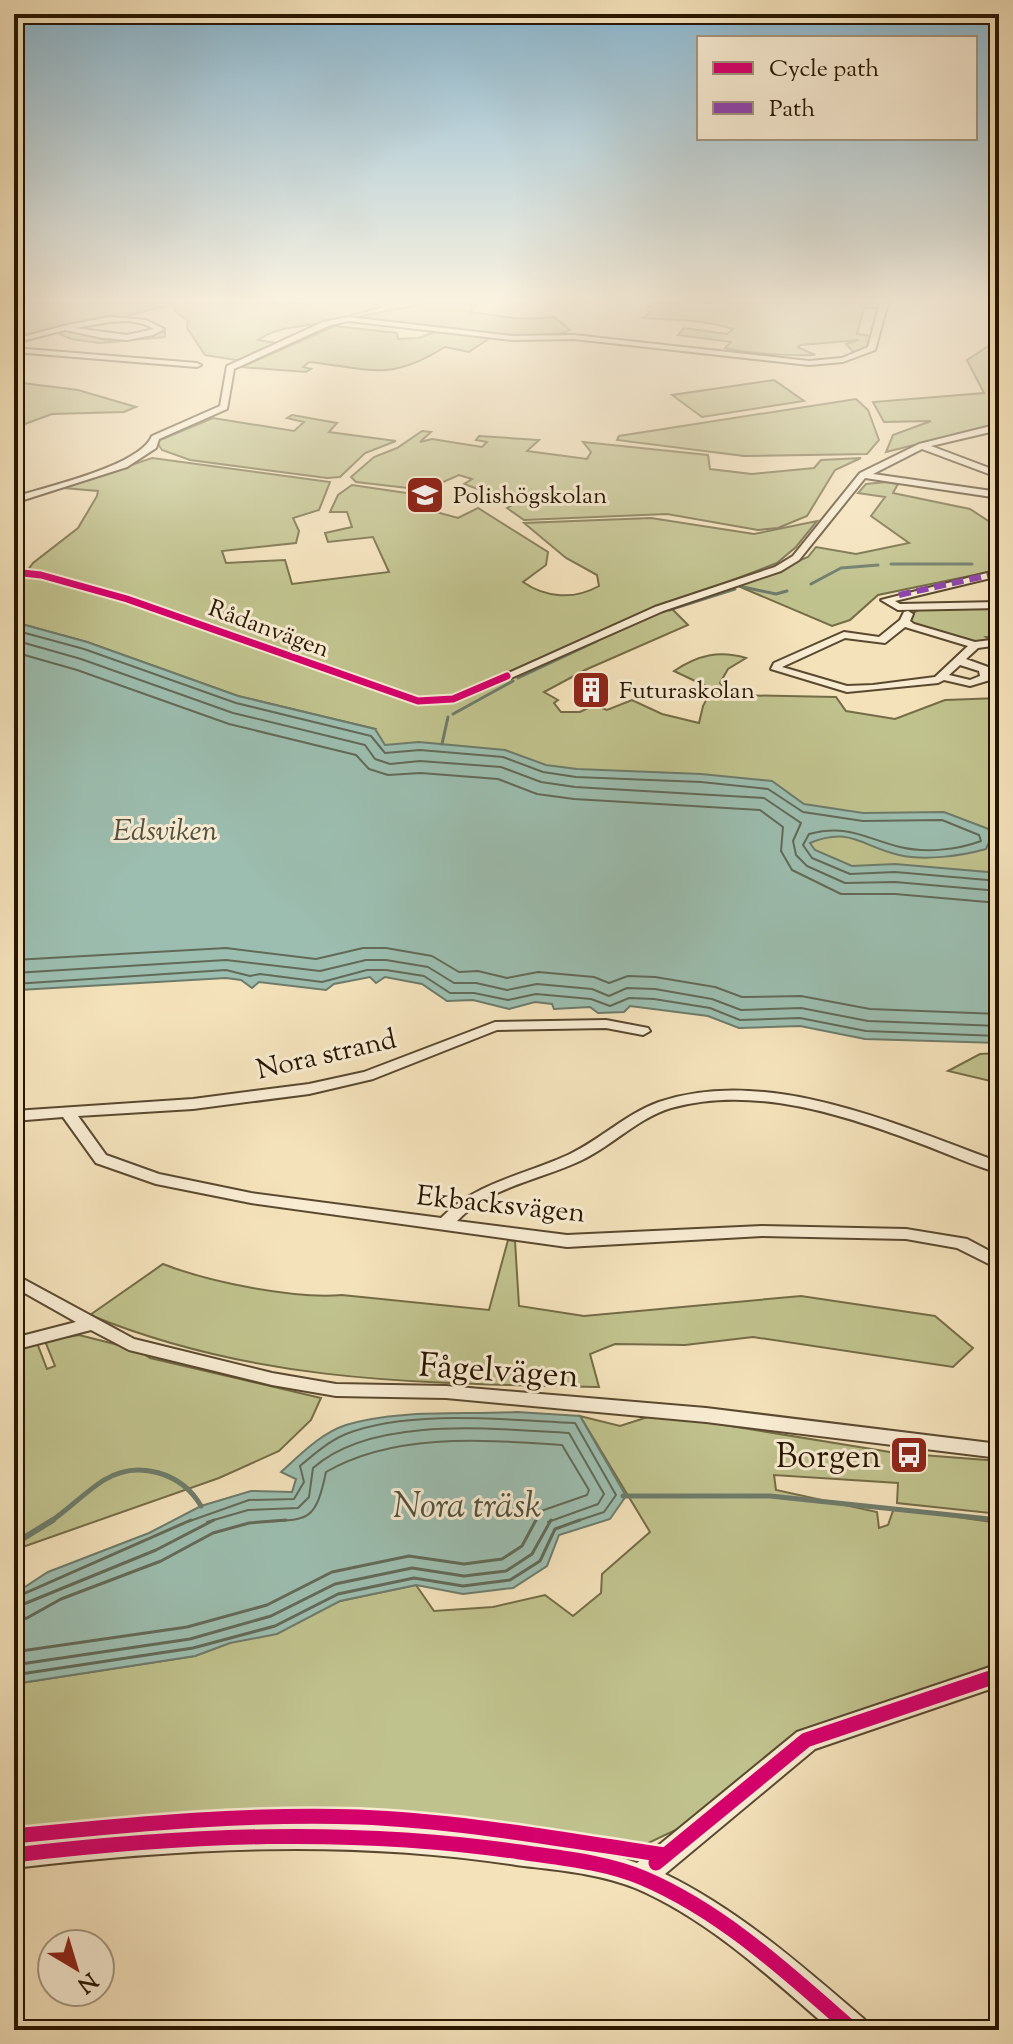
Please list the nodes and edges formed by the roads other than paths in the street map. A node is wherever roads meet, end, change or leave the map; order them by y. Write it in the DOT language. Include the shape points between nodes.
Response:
graph roads {
  1 [pos="225,398"];
  2 [pos="999,427"];
  3 [pos="922,446"];
  4 [pos="999,470"];
  5 [pos="863,475"];
  6 [pos="999,495"];
  7 [pos="14,500"];
  8 [pos="999,573"];
  9 [pos="999,605"];
  10 [pos="912,607"];
  11 [pos="905,621"];
  12 [pos="999,642"];
  13 [pos="975,645"];
  14 [pos="960,661"];
  15 [pos="507,676"];
  16 [pos="943,677"];
  17 [pos="643,1031"];
  18 [pos="69,1115"];
  19 [pos="14,1117"];
  20 [pos="999,1168"];
  21 [pos="445,1224"];
  22 [pos="999,1263"];
  23 [pos="14,1280"];
  24 [pos="91,1324"];
  25 [pos="14,1344"];
  26 [pos="999,1451"];
  27 [pos="999,1675"];
  28 [pos="14,1855"];
  29 [pos="641,1877"];
  30 [pos="853,2030"];
  1 -- 7 [label="street" via="224,407 155,438 153,446 131,462"];
  2 -- 3 [label="street"];
  3 -- 4 [label="street"];
  3 -- 5 [label="street"];
  5 -- 6 [label="street"];
  5 -- 15 [label="street" via="796,558 778,569 659,609"];
  8 -- 10 [label="street" via="886,600"];
  9 -- 10 [label="street"];
  10 -- 11 [label="street"];
  11 -- 13 [label="street"];
  11 -- 16 [label="street" via="881,641 844,635 776,669 847,689"];
  12 -- 13 [label="street"];
  13 -- 14 [label="street"];
  14 -- 16 [label="street"];
  14 -- 16 [label="street" via="984,669 986,678 970,683"];
  17 -- 18 [label="street, Nora strand" via="606,1024 495,1026 368,1076 309,1089"];
  18 -- 19 [label="street, Nora strand"];
  18 -- 21 [label="street, Ekbacksvägen" via="101,1159 156,1179 251,1198"];
  20 -- 21 [label="street" via="798,1102 753,1096 706,1098 647,1114 574,1158 477,1200"];
  21 -- 22 [label="street, Ekbacksvägen" via="567,1241 762,1231 906,1234 961,1243"];
  23 -- 24 [label="street, Fågelvägen"];
  24 -- 25 [label="street"];
  24 -- 26 [label="street, Fågelvägen" via="129,1344 336,1390 446,1392 706,1415"];
  27 -- 29 [label="street" via="806,1740"];
  28 -- 29 [label="street" via="168,1838 305,1832 461,1842"];
  29 -- 30 [label="street" via="733,1934"];
}
